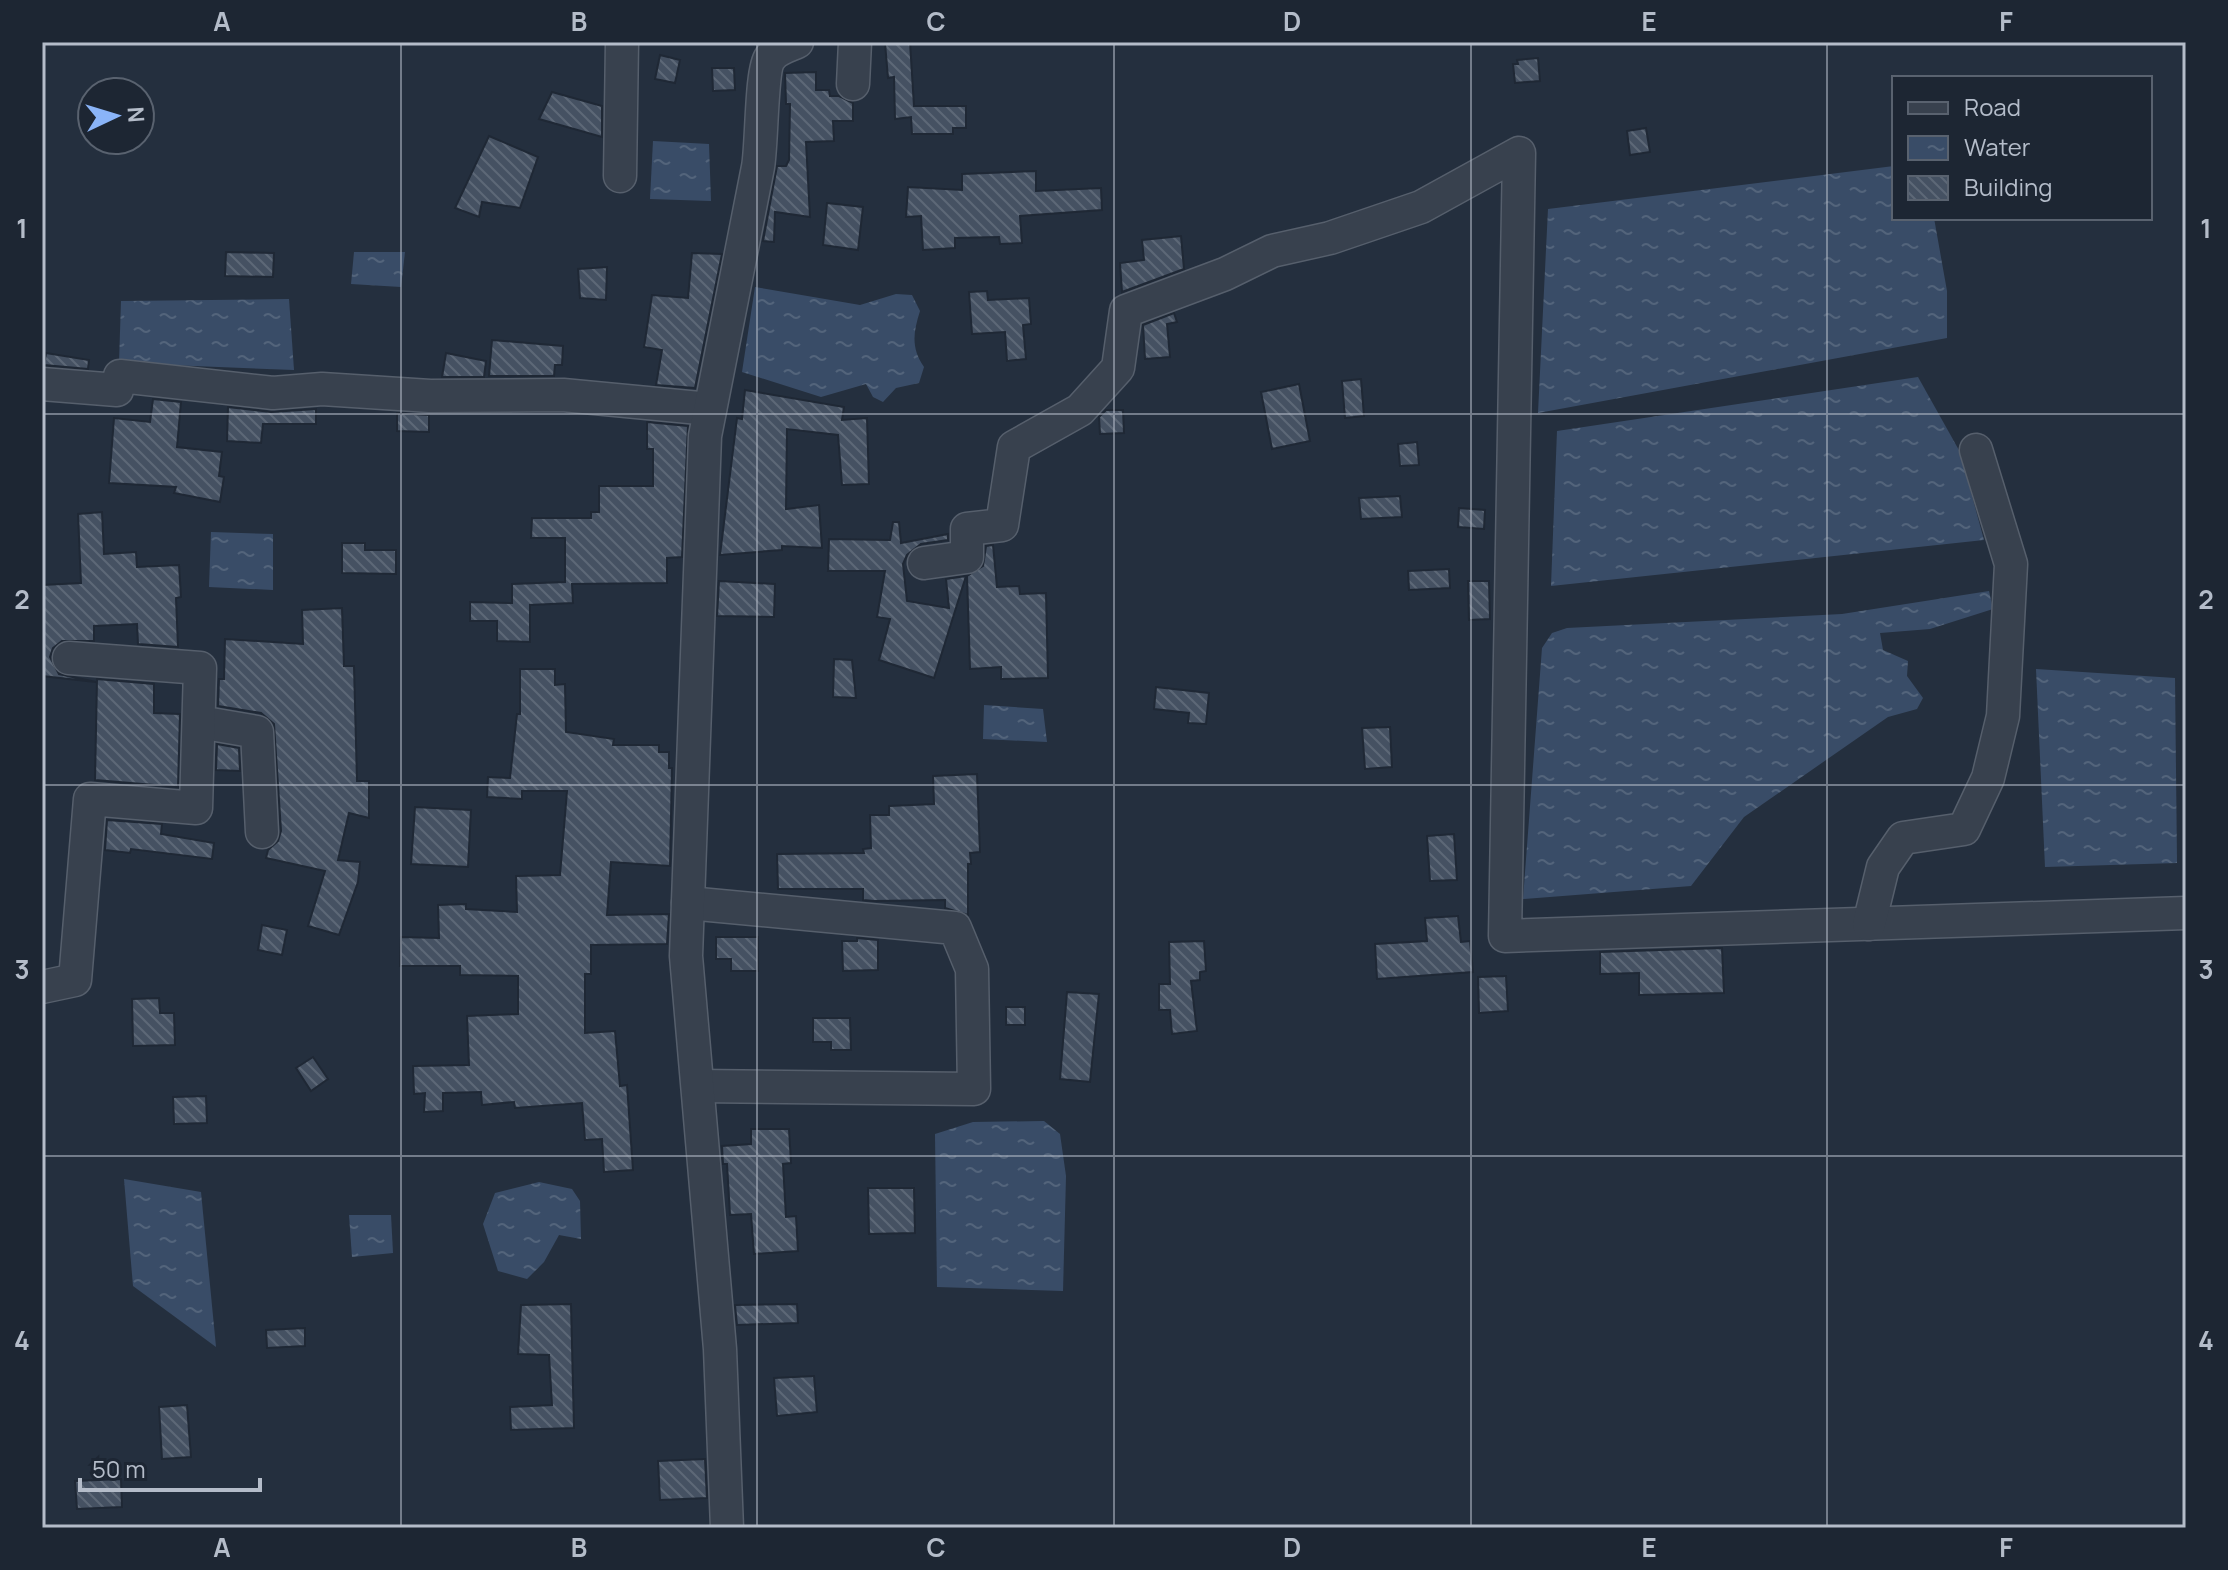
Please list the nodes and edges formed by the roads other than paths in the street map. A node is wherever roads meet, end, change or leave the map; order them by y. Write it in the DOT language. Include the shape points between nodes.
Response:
graph roads {
  1 [pos="622,42"];
  2 [pos="797,42"];
  3 [pos="855,42"];
  4 [pos="853,84"];
  5 [pos="620,176"];
  6 [pos="42,384"];
  7 [pos="710,409"];
  8 [pos="1976,450"];
  9 [pos="924,563"];
  10 [pos="69,658"];
  11 [pos="199,722"];
  12 [pos="262,832"];
  13 [pos="688,903"];
  14 [pos="2186,913"];
  15 [pos="1869,924"];
  16 [pos="42,987"];
  17 [pos="698,1086"];
  18 [pos="727,1528"];
  1 -- 5 [label="street"];
  2 -- 7 [label="street" via="775,52 764,71 763,139"];
  3 -- 4 [label="street"];
  6 -- 7 [label="street" via="117,390 120,376 273,393 322,389 430,396 563,395"];
  7 -- 13 [label="street"];
  8 -- 15 [label="street" via="2011,564 2003,716 1988,778 1964,829 1903,838 1883,867"];
  9 -- 15 [label="street" via="967,557 967,529 1002,525 1014,447 1080,410 1118,368 1126,311 1272,251 1421,207 1519,153 1505,936"];
  10 -- 11 [label="street" via="200,668"];
  11 -- 12 [label="street" via="257,732"];
  11 -- 16 [label="street" via="196,808 90,799 75,980"];
  13 -- 17 [label="street" via="686,956"];
  13 -- 17 [label="street" via="955,928 972,969 974,1089"];
  14 -- 15 [label="street"];
  17 -- 18 [label="street" via="720,1349"];
}
